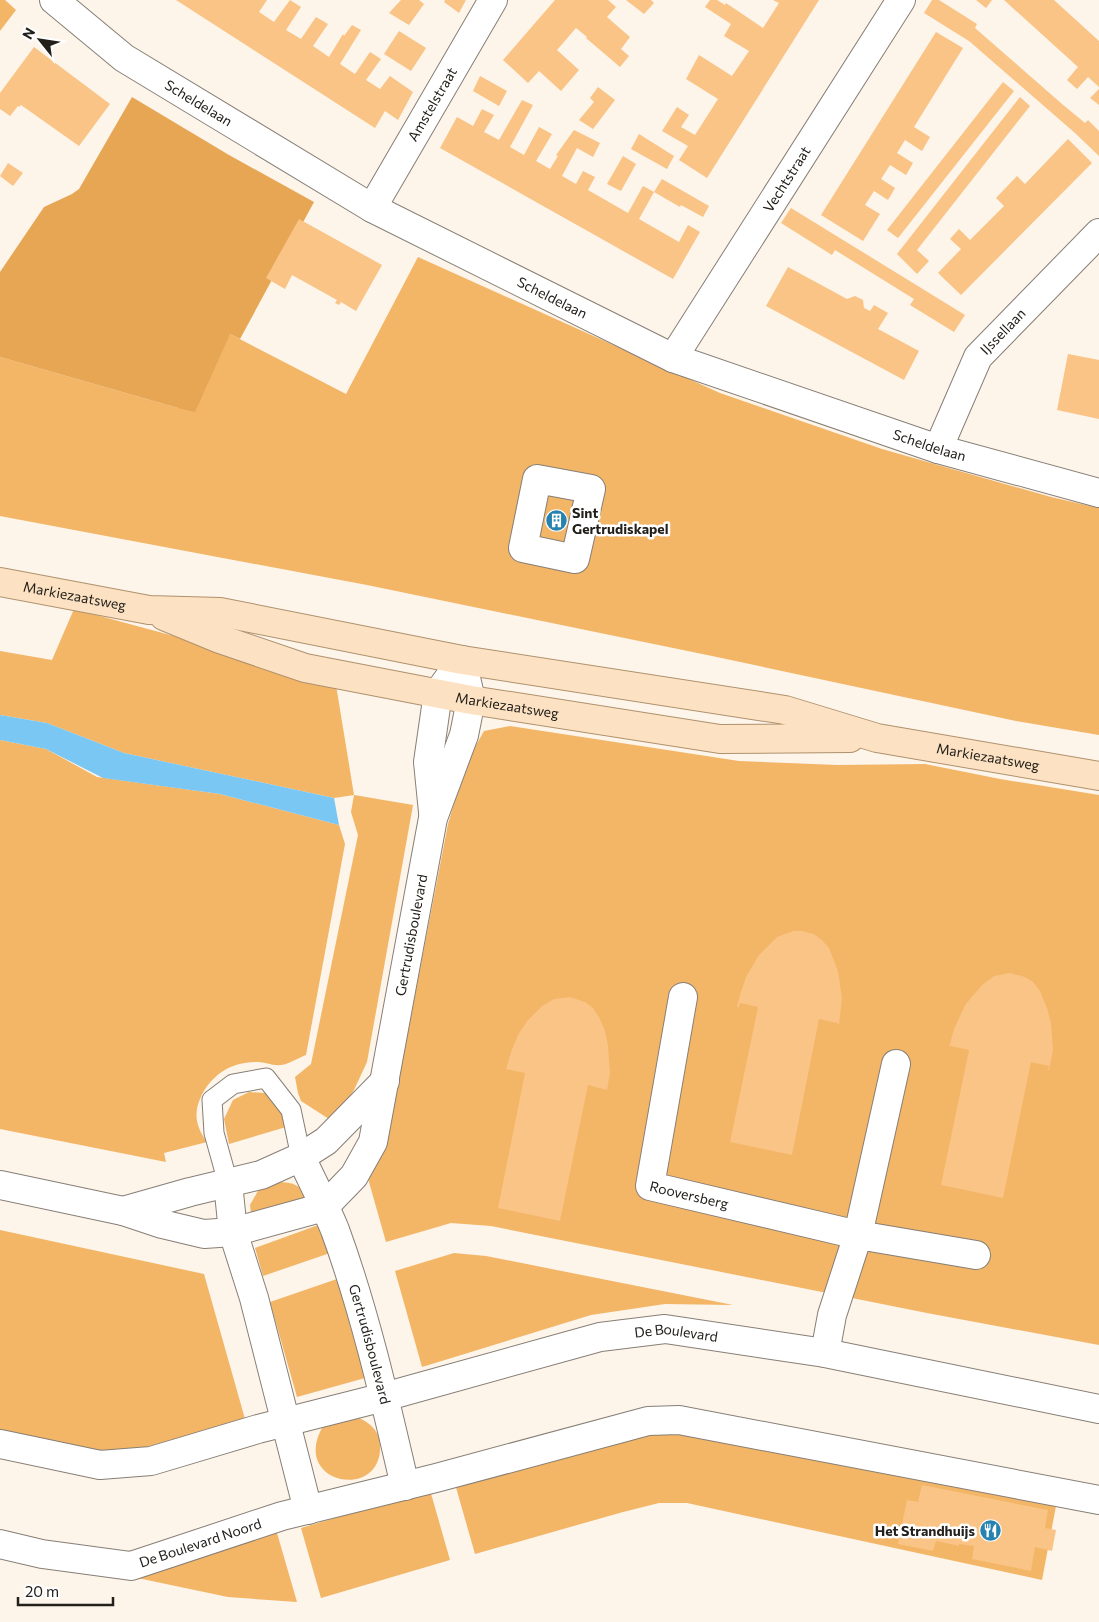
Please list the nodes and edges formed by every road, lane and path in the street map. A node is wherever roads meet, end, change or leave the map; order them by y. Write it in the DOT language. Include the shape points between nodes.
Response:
graph roads {
  1 [pos="54,0"];
  2 [pos="493,0"];
  3 [pos="901,0"];
  4 [pos="372,208"];
  5 [pos="1099,233"];
  6 [pos="673,358"];
  7 [pos="938,449"];
  8 [pos="1099,493"];
  9 [pos="0,582"];
  10 [pos="149,610"];
  11 [pos="462,660"];
  12 [pos="438,693"];
  13 [pos="471,700"];
  14 [pos="877,738"];
  15 [pos="1099,776"];
  16 [pos="434,818"];
  17 [pos="683,997"];
  18 [pos="896,1064"];
  19 [pos="385,1081"];
  20 [pos="301,1157"];
  21 [pos="228,1183"];
  22 [pos="0,1186"];
  23 [pos="324,1207"];
  24 [pos="123,1211"];
  25 [pos="233,1232"];
  26 [pos="858,1235"];
  27 [pos="976,1255"];
  28 [pos="825,1353"];
  29 [pos="384,1397"];
  30 [pos="1099,1409"];
  31 [pos="284,1422"];
  32 [pos="0,1444"];
  33 [pos="405,1486"];
  34 [pos="1099,1500"];
  35 [pos="295,1513"];
  36 [pos="0,1544"];
  1 -- 4 [label="street, Scheldelaan" via="124,58"];
  2 -- 4 [label="street, Amstelstraat"];
  3 -- 6 [label="street, Vechtstraat"];
  4 -- 6 [label="street, Scheldelaan"];
  5 -- 7 [label="street, IJssellaan" via="978,357"];
  6 -- 7 [label="street, Scheldelaan"];
  7 -- 8 [label="street, Scheldelaan"];
  9 -- 10 [label="main road, Markiezaatsweg"];
  10 -- 11 [label="main road, Markiezaatsweg" via="220,612"];
  10 -- 12 [label="main road, Markiezaatsweg" via="305,668"];
  11 -- 12 [label="street, Gertrudisboulevard"];
  11 -- 13 [label="street, Gertrudisboulevard"];
  11 -- 14 [label="main road, Markiezaatsweg" via="785,710"];
  12 -- 13 [label="main road, Markiezaatsweg"];
  12 -- 16 [label="street, Gertrudisboulevard" via="428,762"];
  13 -- 14 [label="main road, Markiezaatsweg" via="720,739"];
  13 -- 16 [label="street, Gertrudisboulevard" via="464,735"];
  14 -- 15 [label="main road, Markiezaatsweg"];
  16 -- 19 [label="street, Gertrudisboulevard"];
  17 -- 26 [label="street, Rooversberg" via="650,1186"];
  18 -- 26 [label="street"];
  19 -- 20 [label="street" via="326,1141"];
  19 -- 23 [label="street, Gertrudisboulevard" via="373,1142 354,1176"];
  20 -- 21 [label="street" via="261,1174"];
  20 -- 21 [label="lane" via="291,1110 266,1078 233,1084 212,1100 214,1133"];
  20 -- 23 [label="street, Gertrudisboulevard"];
  21 -- 24 [label="street"];
  21 -- 25 [label="street"];
  22 -- 24 [label="street"];
  23 -- 25 [label="street"];
  23 -- 29 [label="street, Gertrudisboulevard" via="349,1270"];
  24 -- 25 [label="street" via="204,1234"];
  25 -- 31 [label="street" via="254,1298"];
  26 -- 27 [label="street, Rooversberg"];
  26 -- 28 [label="street" via="832,1315"];
  28 -- 29 [label="street, De Boulevard" via="665,1329 600,1337"];
  28 -- 30 [label="street, De Boulevard"];
  29 -- 31 [label="street, De Boulevard"];
  29 -- 33 [label="street, Gertrudisboulevard"];
  31 -- 32 [label="street, De Boulevard" via="150,1461 100,1465"];
  31 -- 35 [label="street"];
  33 -- 34 [label="street" via="648,1422 679,1420"];
  33 -- 35 [label="street"];
  35 -- 36 [label="street, De Boulevard Noord" via="131,1566 42,1554"];
}
